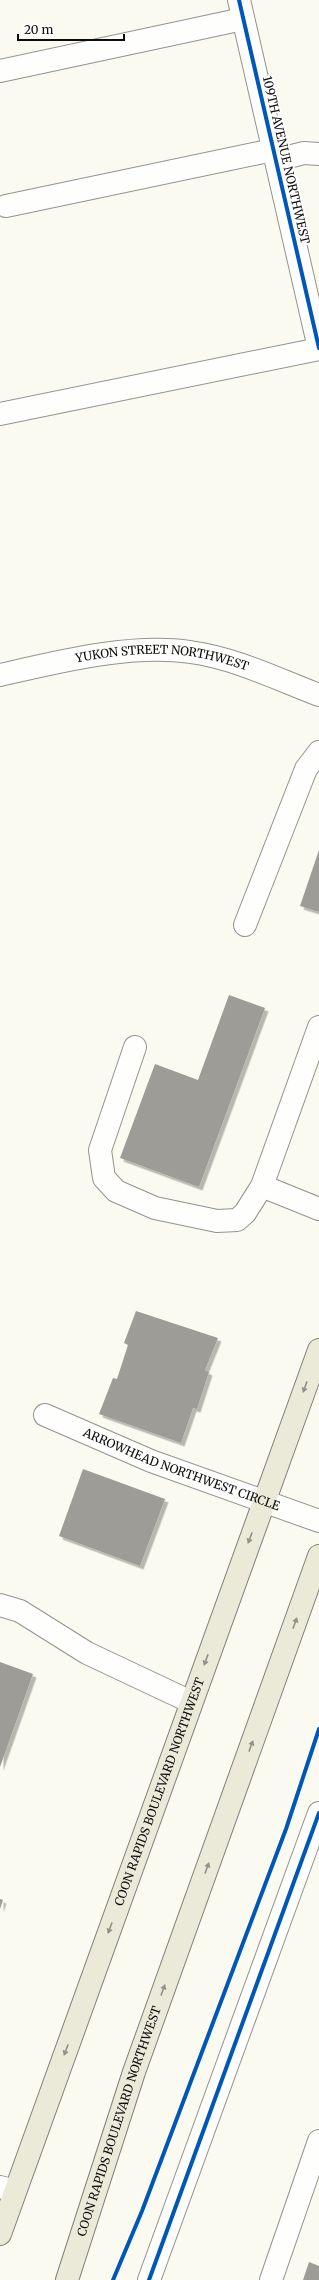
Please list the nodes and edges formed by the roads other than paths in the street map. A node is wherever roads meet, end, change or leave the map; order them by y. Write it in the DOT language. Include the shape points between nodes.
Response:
graph roads {
  1 [pos="241,10"];
  2 [pos="0,71"];
  3 [pos="319,154"];
  4 [pos="274,155"];
  5 [pos="6,206"];
  6 [pos="319,349"];
  7 [pos="0,414"];
  8 [pos="0,675"];
  9 [pos="319,695"];
  10 [pos="319,752"];
  11 [pos="245,925"];
  12 [pos="319,1027"];
  13 [pos="135,1047"];
  14 [pos="262,1186"];
  15 [pos="319,1209"];
  16 [pos="319,1350"];
  17 [pos="45,1415"];
  18 [pos="263,1501"];
  19 [pos="319,1521"];
  20 [pos="319,1556"];
  21 [pos="0,1605"];
  22 [pos="191,1702"];
  23 [pos="319,1812"];
  24 [pos="319,2141"];
  25 [pos="7,2189"];
  26 [pos="0,2234"];
  27 [pos="68,2280"];
  28 [pos="149,2280"];
  29 [pos="271,2280"];
  1 -- 2 [label="street"];
  1 -- 4 [label="street, 109TH AVENUE NORTHWEST"];
  3 -- 4 [label="street"];
  4 -- 5 [label="street"];
  4 -- 6 [label="street, 109TH AVENUE NORTHWEST"];
  6 -- 7 [label="street"];
  8 -- 9 [label="street, YUKON STREET NORTHWEST" via="82,657 144,650 189,651 235,662"];
  10 -- 11 [label="street" via="306,769"];
  12 -- 14 [label="street"];
  13 -- 14 [label="street" via="100,1150 104,1178 116,1191 155,1208 217,1221 237,1220 245,1213"];
  14 -- 15 [label="street"];
  16 -- 18 [label="main road, COON RAPIDS BOULEVARD NORTHWEST, one-way"];
  17 -- 18 [label="street, ARROWHEAD NORTHWEST CIRCLE" via="150,1461"];
  18 -- 19 [label="street, ARROWHEAD NORTHWEST CIRCLE"];
  18 -- 22 [label="main road, COON RAPIDS BOULEVARD NORTHWEST, one-way"];
  27 -- 20 [label="main road, COON RAPIDS BOULEVARD NORTHWEST, one-way" via="134,2072"];
  21 -- 22 [label="street" via="20,1612 87,1653"];
  22 -- 25 [label="main road, COON RAPIDS BOULEVARD NORTHWEST, one-way"];
  23 -- 28 [label="street"];
  24 -- 29 [label="street"];
  25 -- 26 [label="main road, COON RAPIDS BOULEVARD NORTHWEST"];
}
